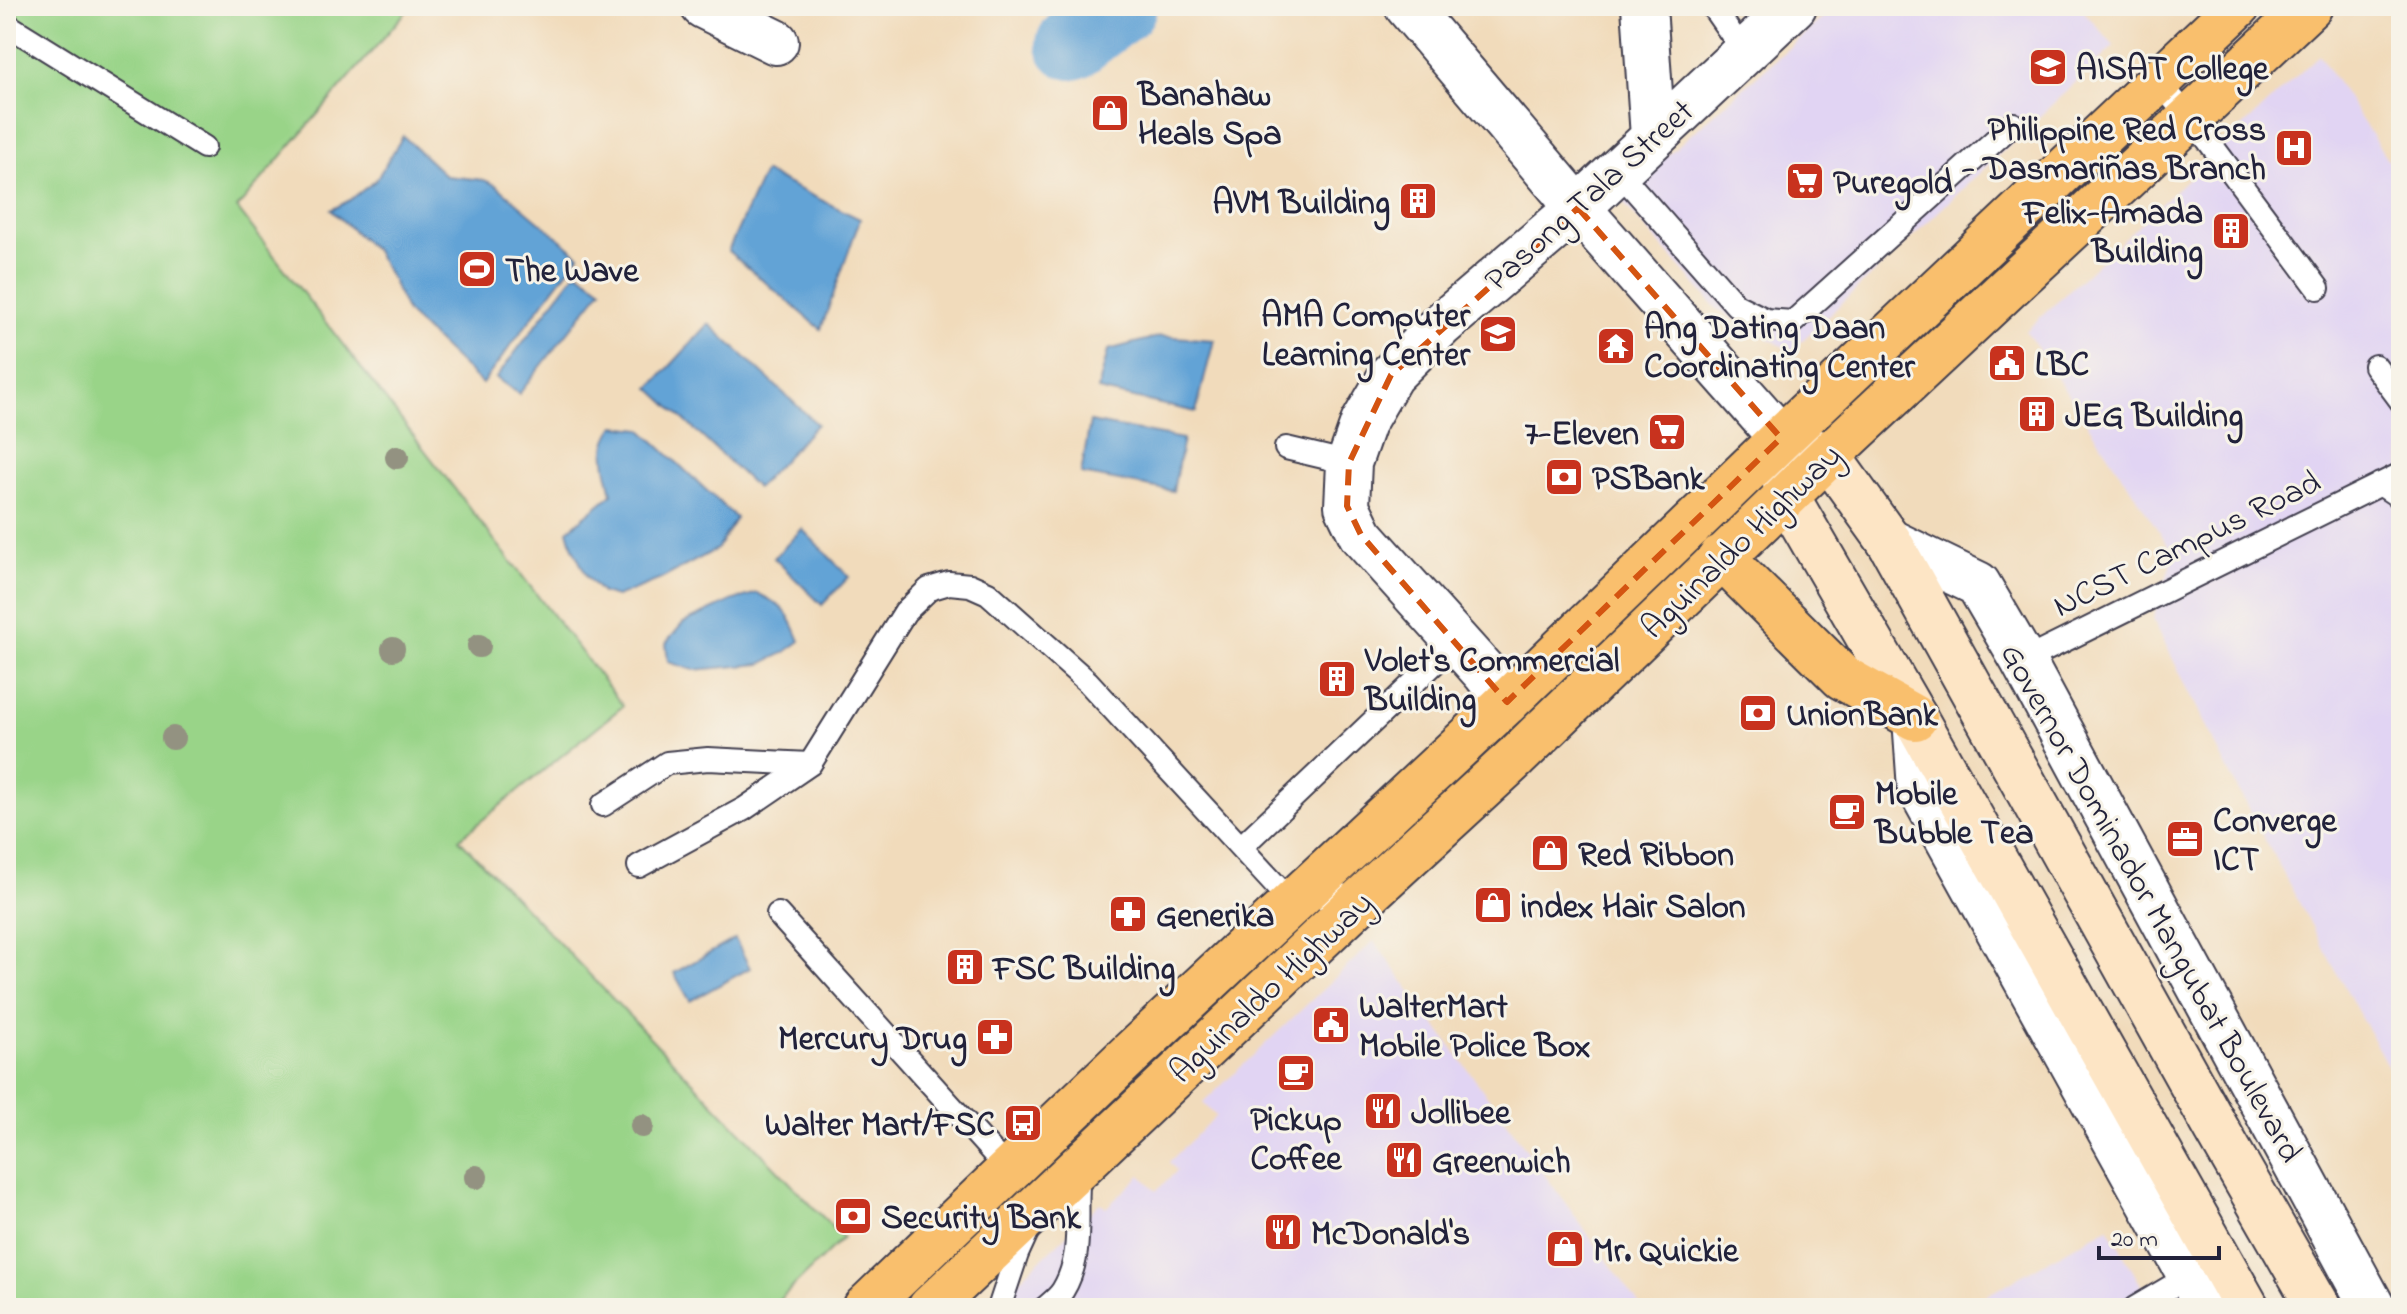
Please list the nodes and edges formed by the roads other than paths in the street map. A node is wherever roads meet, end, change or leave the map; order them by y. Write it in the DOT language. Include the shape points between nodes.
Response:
graph roads {
  1 [pos="703,6"];
  2 [pos="1407,6"];
  3 [pos="1644,6"];
  4 [pos="1712,6"];
  5 [pos="1794,6"];
  6 [pos="2238,6"];
  7 [pos="2310,6"];
  8 [pos="6,24"];
  9 [pos="776,42"];
  10 [pos="1744,52"];
  11 [pos="2159,82"];
  12 [pos="2189,118"];
  13 [pos="2013,124"];
  14 [pos="1653,137"];
  15 [pos="204,147"];
  16 [pos="1618,171"];
  17 [pos="1578,208"];
  18 [pos="2318,288"];
  19 [pos="2375,366"];
  20 [pos="2401,401"];
  21 [pos="1781,438"];
  22 [pos="1286,448"];
  23 [pos="1828,456"];
  24 [pos="1349,463"];
  25 [pos="2401,474"];
  26 [pos="2380,484"];
  27 [pos="1786,495"];
  28 [pos="2401,498"];
  29 [pos="1889,541"];
  30 [pos="1721,557"];
  31 [pos="1445,653"];
  32 [pos="2023,661"];
  33 [pos="1507,702"];
  34 [pos="1915,718"];
  35 [pos="810,764"];
  36 [pos="603,805"];
  37 [pos="1241,847"];
  38 [pos="639,866"];
  39 [pos="1362,899"];
  40 [pos="1291,902"];
  41 [pos="778,914"];
  42 [pos="2262,1102"];
  43 [pos="2216,1128"];
  44 [pos="1080,1166"];
  45 [pos="1009,1170"];
  46 [pos="1039,1205"];
  47 [pos="2206,1281"];
  48 [pos="865,1308"];
  49 [pos="930,1308"];
  50 [pos="999,1308"];
  51 [pos="1045,1308"];
  52 [pos="2135,1308"];
  53 [pos="2247,1308"];
  54 [pos="2319,1308"];
  55 [pos="2373,1308"];
  1 -- 9 [label="street"];
  2 -- 17 [label="street"];
  3 -- 14 [label="street"];
  4 -- 10 [label="lane"];
  5 -- 10 [label="street, Pasong Tala Street"];
  6 -- 11 [label="highway, Aguinaldo Highway"];
  7 -- 12 [label="highway, Aguinaldo Highway"];
  8 -- 15 [label="lane"];
  10 -- 14 [label="street, Pasong Tala Street"];
  11 -- 12 [label="lane"];
  11 -- 21 [label="highway, Aguinaldo Highway"];
  12 -- 18 [label="lane"];
  12 -- 23 [label="highway, Aguinaldo Highway"];
  13 -- 16 [label="lane" via="1793,322 1766,320 1736,305"];
  14 -- 16 [label="street, Pasong Tala Street"];
  16 -- 17 [label="street, Pasong Tala Street"];
  17 -- 21 [label="street"];
  17 -- 24 [label="street, Pasong Tala Street" via="1391,375 1363,423"];
  19 -- 20 [label="lane"];
  21 -- 23 [label="main road"];
  21 -- 27 [label="main road"];
  21 -- 33 [label="highway, Aguinaldo Highway"];
  22 -- 24 [label="lane"];
  23 -- 27 [label="highway, Aguinaldo Highway"];
  23 -- 29 [label="main road, Governor Dominador Mangubat Boulevard"];
  24 -- 33 [label="street, Pasong Tala Street" via="1347,506 1361,535"];
  25 -- 26 [label="lane, NCST Campus Road"];
  26 -- 28 [label="lane"];
  26 -- 32 [label="lane, NCST Campus Road"];
  27 -- 30 [label="highway, Aguinaldo Highway"];
  27 -- 34 [label="main road"];
  29 -- 32 [label="street, Governor Dominador Mangubat Boulevard" via="1978,584"];
  29 -- 43 [label="main road, Governor Dominador Mangubat Boulevard"];
  30 -- 34 [label="highway" via="1842,677"];
  30 -- 39 [label="highway, Aguinaldo Highway"];
  31 -- 37 [label="lane"];
  32 -- 42 [label="street, Governor Dominador Mangubat Boulevard"];
  33 -- 40 [label="highway, Aguinaldo Highway"];
  34 -- 47 [label="main road"];
  35 -- 36 [label="lane" via="708,759 667,763"];
  35 -- 37 [label="lane" via="905,612 929,589 949,583 970,585 988,593 1088,682"];
  35 -- 38 [label="lane" via="744,809"];
  37 -- 40 [label="lane"];
  39 -- 40 [label="lane" via="1336,894"];
  39 -- 44 [label="highway, Aguinaldo Highway"];
  40 -- 45 [label="highway, Aguinaldo Highway"];
  41 -- 45 [label="lane"];
  42 -- 43 [label="street"];
  42 -- 55 [label="street, Governor Dominador Mangubat Boulevard"];
  43 -- 54 [label="main road, Governor Dominador Mangubat Boulevard"];
  44 -- 46 [label="highway, Aguinaldo Highway"];
  44 -- 51 [label="lane" via="1074,1263 1063,1292"];
  45 -- 46 [label="lane"];
  45 -- 48 [label="highway, Aguinaldo Highway"];
  46 -- 49 [label="highway, Aguinaldo Highway"];
  46 -- 50 [label="lane"];
  47 -- 52 [label="lane"];
  47 -- 53 [label="main road"];
}
